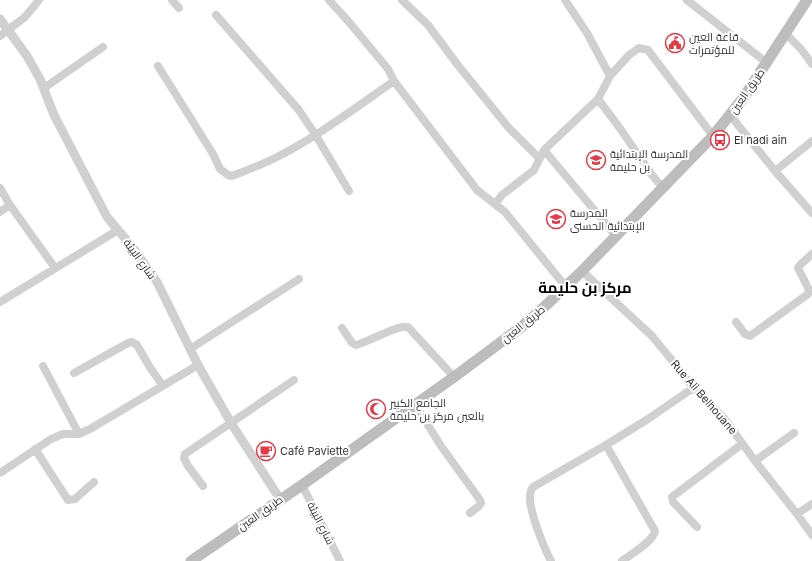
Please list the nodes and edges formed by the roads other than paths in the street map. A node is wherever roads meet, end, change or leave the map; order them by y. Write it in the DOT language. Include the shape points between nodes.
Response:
graph roads {
  1 [pos="39,0"];
  2 [pos="172,0"];
  3 [pos="329,0"];
  4 [pos="402,0"];
  5 [pos="565,0"];
  6 [pos="687,0"];
  7 [pos="807,0"];
  8 [pos="179,8"];
  9 [pos="216,14"];
  10 [pos="0,19"];
  11 [pos="8,31"];
  12 [pos="786,34"];
  13 [pos="0,36"];
  14 [pos="103,47"];
  15 [pos="766,63"];
  16 [pos="812,64"];
  17 [pos="158,66"];
  18 [pos="610,76"];
  19 [pos="394,81"];
  20 [pos="44,88"];
  21 [pos="598,100"];
  22 [pos="730,115"];
  23 [pos="315,134"];
  24 [pos="713,136"];
  25 [pos="812,141"];
  26 [pos="544,150"];
  27 [pos="539,158"];
  28 [pos="775,171"];
  29 [pos="0,188"];
  30 [pos="663,188"];
  31 [pos="349,191"];
  32 [pos="495,204"];
  33 [pos="10,205"];
  34 [pos="0,212"];
  35 [pos="812,213"];
  36 [pos="118,230"];
  37 [pos="616,236"];
  38 [pos="812,254"];
  39 [pos="55,268"];
  40 [pos="582,271"];
  41 [pos="299,279"];
  42 [pos="566,287"];
  43 [pos="0,302"];
  44 [pos="736,322"];
  45 [pos="342,328"];
  46 [pos="190,350"];
  47 [pos="198,365"];
  48 [pos="43,366"];
  49 [pos="74,373"];
  50 [pos="454,378"];
  51 [pos="294,380"];
  52 [pos="163,386"];
  53 [pos="693,388"];
  54 [pos="415,404"];
  55 [pos="231,423"];
  56 [pos="79,434"];
  57 [pos="794,434"];
  58 [pos="742,444"];
  59 [pos="606,445"];
  60 [pos="35,449"];
  61 [pos="755,461"];
  62 [pos="0,473"];
  63 [pos="94,482"];
  64 [pos="302,485"];
  65 [pos="203,486"];
  66 [pos="280,499"];
  67 [pos="812,504"];
  68 [pos="470,512"];
  69 [pos="797,514"];
  70 [pos="697,527"];
  71 [pos="812,535"];
  72 [pos="191,561"];
  73 [pos="340,561"];
  74 [pos="551,561"];
  75 [pos="622,561"];
  1 -- 11 [label="street" via="25,17"];
  2 -- 8 [label="street"];
  3 -- 19 [label="street" via="388,69"];
  4 -- 27 [label="street" via="428,25 508,127"];
  5 -- 18 [label="street" via="588,33"];
  6 -- 15 [label="street"];
  7 -- 12 [label="main road, طريق العين"];
  9 -- 23 [label="street" via="288,98"];
  10 -- 11 [label="street, شارع البيئة"];
  11 -- 13 [label="street"];
  11 -- 20 [label="street, شارع البيئة"];
  12 -- 15 [label="main road, طريق العين"];
  12 -- 16 [label="street"];
  14 -- 20 [label="street"];
  15 -- 22 [label="main road, طريق العين"];
  17 -- 23 [label="street" via="220,169 228,176 262,164"];
  18 -- 21 [label="street"];
  18 -- 24 [label="street" via="635,50 648,50"];
  19 -- 23 [label="street"];
  19 -- 32 [label="street" via="477,190"];
  20 -- 36 [label="street, شارع البيئة" via="54,115 107,217"];
  21 -- 26 [label="street"];
  21 -- 30 [label="street"];
  22 -- 24 [label="main road, طريق العين"];
  22 -- 28 [label="street"];
  23 -- 31 [label="street"];
  24 -- 30 [label="main road, طريق العين"];
  25 -- 28 [label="street"];
  26 -- 27 [label="street"];
  26 -- 37 [label="street"];
  27 -- 32 [label="street" via="534,170 502,195"];
  28 -- 35 [label="street"];
  29 -- 33 [label="street"];
  30 -- 37 [label="main road, طريق العين"];
  32 -- 42 [label="street" via="525,235"];
  33 -- 34 [label="street"];
  33 -- 39 [label="street"];
  36 -- 39 [label="street"];
  36 -- 46 [label="street, شارع البيئة" via="156,282"];
  37 -- 40 [label="main road, طريق العين"];
  38 -- 44 [label="street" via="798,268 809,290 808,294 750,336 745,334"];
  39 -- 43 [label="street"];
  40 -- 42 [label="main road, طريق العين"];
  40 -- 53 [label="street, Rue Ali Belhouane" via="652,336"];
  41 -- 46 [label="street"];
  42 -- 50 [label="main road, طريق العين" via="520,328"];
  45 -- 50 [label="street" via="356,345 402,327 408,328"];
  46 -- 47 [label="street, شارع البيئة"];
  47 -- 52 [label="street"];
  47 -- 55 [label="street, شارع البيئة"];
  48 -- 56 [label="street"];
  49 -- 52 [label="street" via="132,342 137,345"];
  50 -- 54 [label="main road, طريق العين"];
  51 -- 55 [label="street"];
  52 -- 56 [label="street"];
  53 -- 58 [label="street, Rue Ali Belhouane" via="724,418"];
  53 -- 59 [label="street"];
  54 -- 64 [label="main road, طريق العين"];
  54 -- 68 [label="street" via="441,446 480,500 479,506"];
  55 -- 65 [label="street" via="185,454 188,466"];
  55 -- 66 [label="street, شارع البيئة"];
  56 -- 60 [label="street" via="63,434"];
  57 -- 61 [label="street"];
  58 -- 61 [label="street, Rue Ali Belhouane"];
  58 -- 70 [label="street" via="672,498"];
  59 -- 74 [label="street" via="533,487 531,502"];
  59 -- 75 [label="street" via="655,531 651,539"];
  60 -- 62 [label="street"];
  60 -- 63 [label="street" via="68,500 75,499"];
  61 -- 69 [label="street, Rue Ali Belhouane"];
  64 -- 66 [label="main road, طريق العين"];
  64 -- 73 [label="street, شارع البيئة"];
  66 -- 72 [label="main road, طريق العين"];
  67 -- 69 [label="street"];
  69 -- 71 [label="street, Rue Ali Belhouane"];
}
